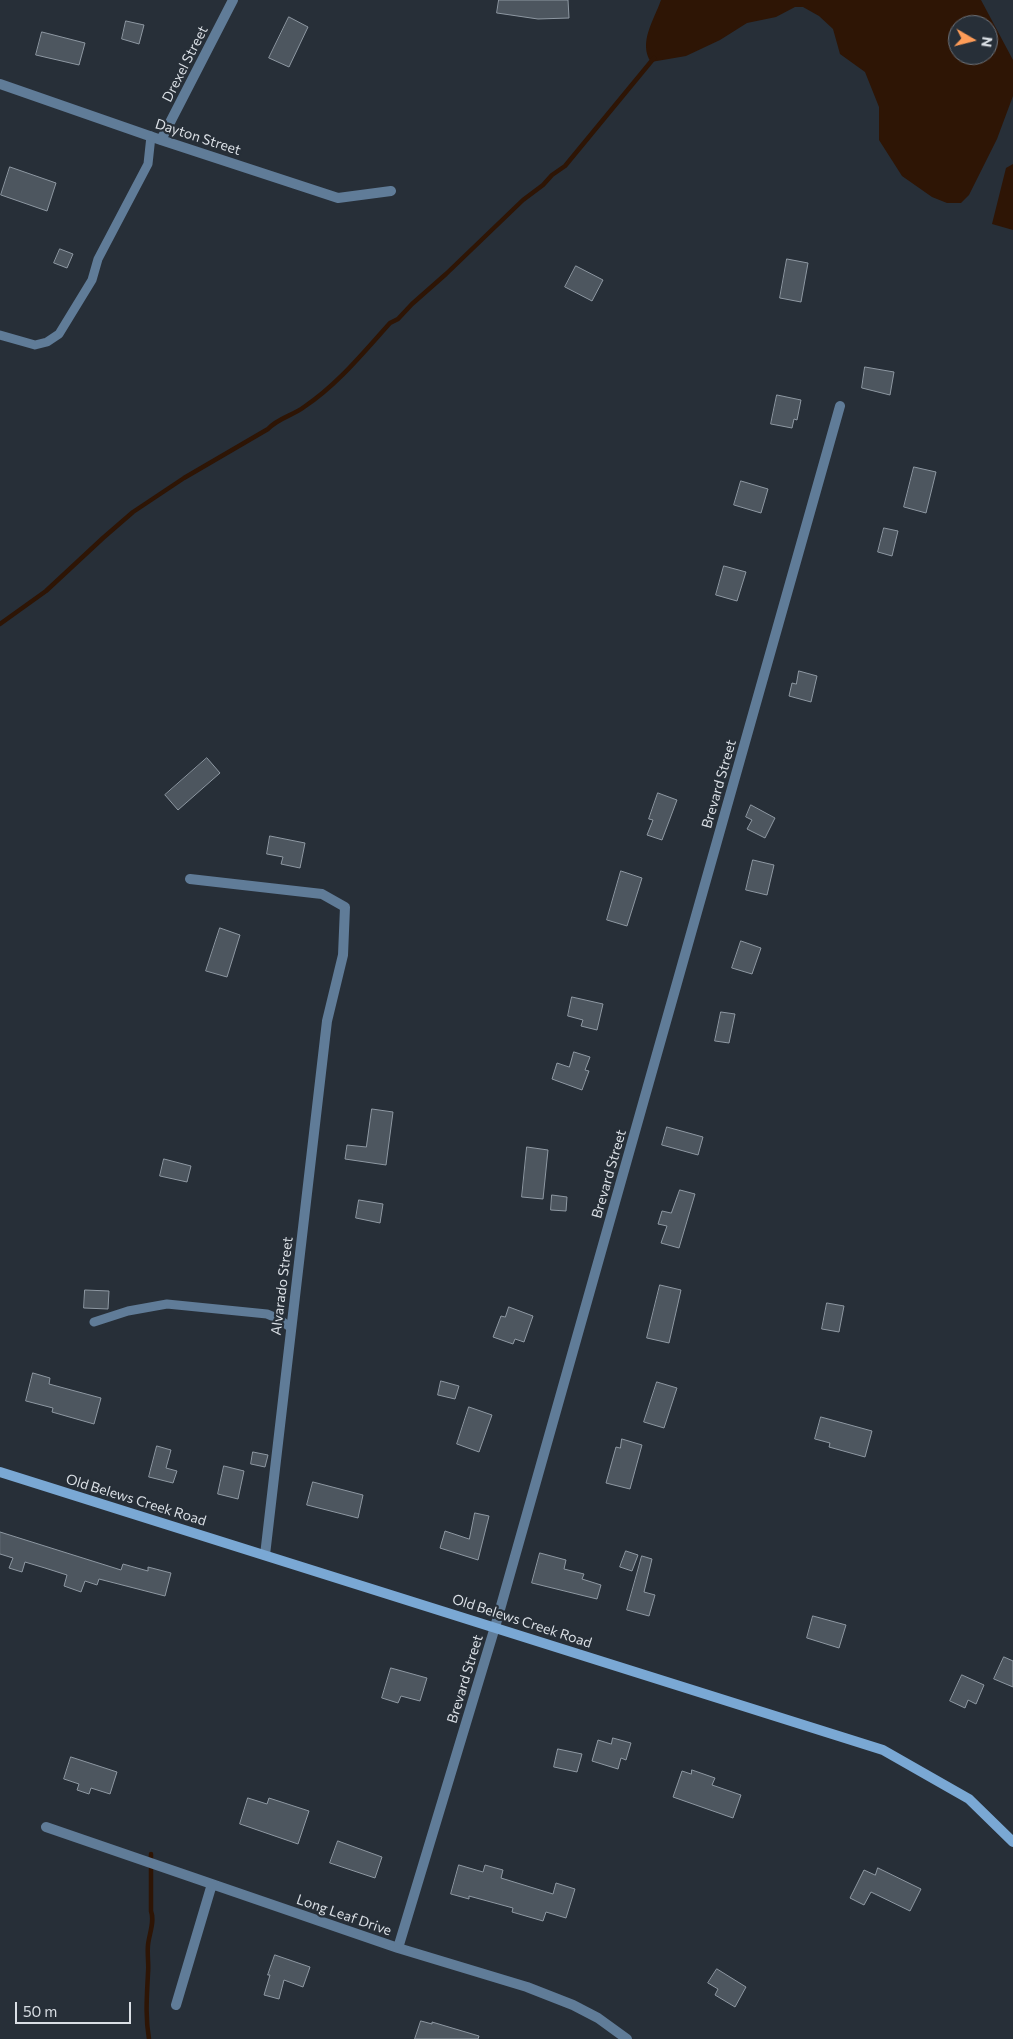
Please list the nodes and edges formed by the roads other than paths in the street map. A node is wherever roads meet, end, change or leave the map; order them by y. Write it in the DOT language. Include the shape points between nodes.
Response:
graph roads {
  1 [pos="233,0"];
  2 [pos="0,84"];
  3 [pos="156,138"];
  4 [pos="391,191"];
  5 [pos="0,335"];
  6 [pos="840,406"];
  7 [pos="190,879"];
  8 [pos="94,1322"];
  9 [pos="291,1328"];
  10 [pos="0,1472"];
  11 [pos="265,1555"];
  12 [pos="495,1627"];
  13 [pos="46,1827"];
  14 [pos="1013,1842"];
  15 [pos="212,1884"];
  16 [pos="398,1948"];
  17 [pos="176,2005"];
  18 [pos="627,2039"];
  1 -- 3 [label="street, Drexel Street"];
  2 -- 3 [label="street, Dayton Street"];
  3 -- 4 [label="street, Dayton Street" via="338,198"];
  3 -- 5 [label="lane" via="148,164 98,259 92,280 59,334 48,342 35,345"];
  6 -- 12 [label="street, Brevard Street"];
  7 -- 9 [label="street, Alvarado Street" via="322,894 345,906 343,956 327,1021"];
  8 -- 9 [label="lane" via="128,1311 167,1304 268,1314"];
  9 -- 11 [label="street, Alvarado Street"];
  10 -- 11 [label="street, Old Belews Creek Road"];
  11 -- 12 [label="street, Old Belews Creek Road"];
  12 -- 14 [label="street, Old Belews Creek Road" via="883,1750 969,1799"];
  12 -- 16 [label="street, Brevard Street"];
  13 -- 15 [label="street, Long Leaf Drive"];
  15 -- 16 [label="street, Long Leaf Drive"];
  15 -- 17 [label="street"];
  16 -- 18 [label="street, Long Leaf Drive" via="528,1987 598,2018"];
}
